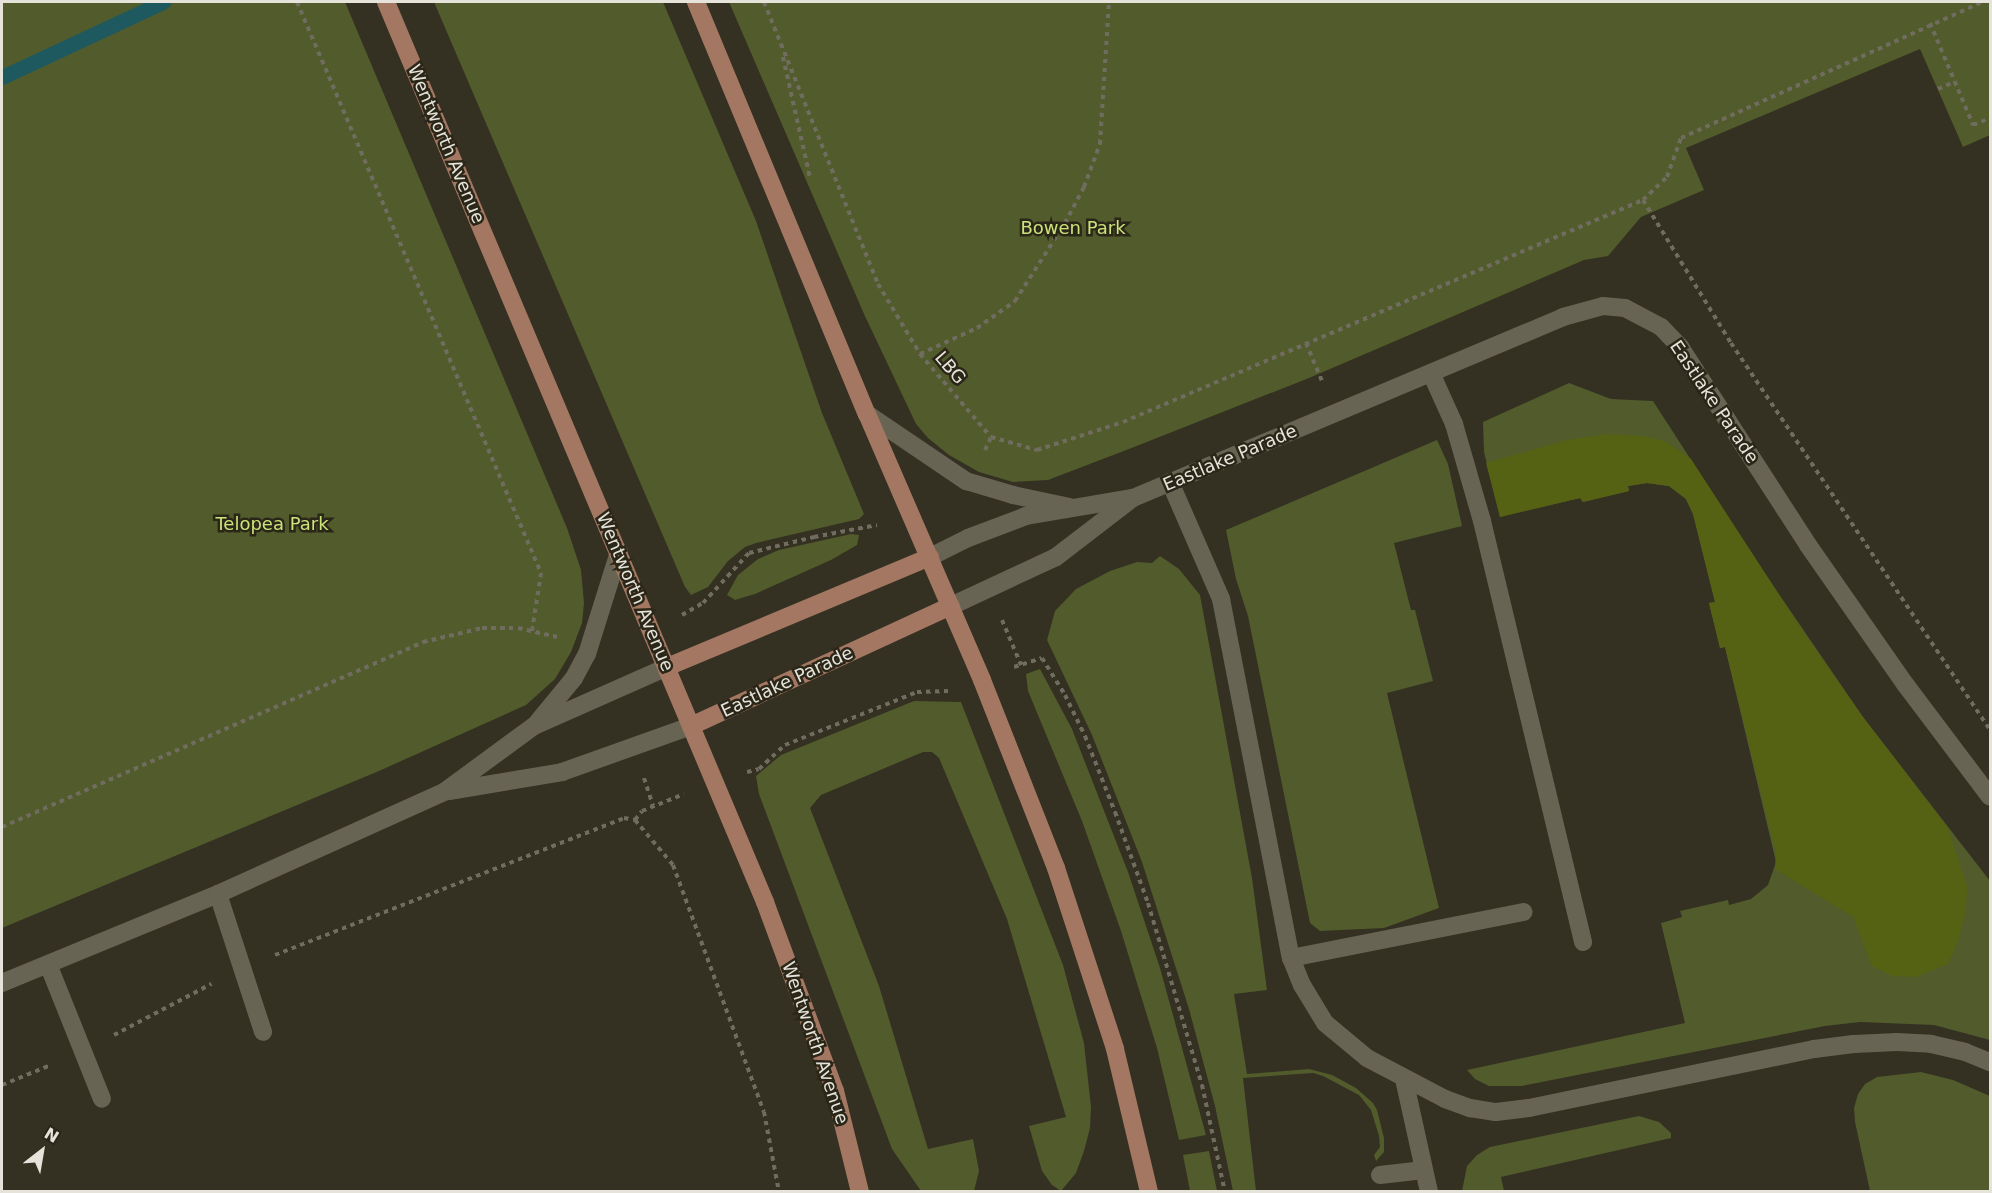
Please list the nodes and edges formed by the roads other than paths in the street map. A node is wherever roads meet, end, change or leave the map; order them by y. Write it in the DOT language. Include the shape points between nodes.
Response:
graph roads {
  1 [pos="386,2"];
  2 [pos="696,2"];
  3 [pos="1431,373"];
  4 [pos="867,414"];
  5 [pos="1170,482"];
  6 [pos="1133,498"];
  7 [pos="1070,507"];
  8 [pos="619,552"];
  9 [pos="930,556"];
  10 [pos="951,606"];
  11 [pos="667,667"];
  12 [pos="534,726"];
  13 [pos="691,726"];
  14 [pos="444,792"];
  15 [pos="1990,797"];
  16 [pos="218,894"];
  17 [pos="1524,912"];
  18 [pos="1583,942"];
  19 [pos="1291,958"];
  20 [pos="48,964"];
  21 [pos="2,983"];
  22 [pos="263,1032"];
  23 [pos="1990,1062"];
  24 [pos="1404,1079"];
  25 [pos="102,1099"];
  26 [pos="1424,1170"];
  27 [pos="1380,1175"];
  28 [pos="860,1191"];
  29 [pos="1149,1191"];
  30 [pos="1429,1191"];
  1 -- 8 [label="main road, Wentworth Avenue"];
  2 -- 4 [label="main road"];
  3 -- 5 [label="street, Eastlake Parade"];
  3 -- 15 [label="street, Eastlake Parade" via="1563,317 1603,306 1625,308 1661,327 1680,347 1848,603"];
  3 -- 18 [label="street" via="1454,424 1482,521"];
  4 -- 7 [label="street, Eastlake Parade" via="966,481"];
  4 -- 9 [label="main road"];
  5 -- 6 [label="street, Eastlake Parade"];
  5 -- 19 [label="street" via="1221,599"];
  6 -- 7 [label="street, Eastlake Parade"];
  6 -- 10 [label="street, Eastlake Parade" via="1056,557"];
  7 -- 9 [label="street, Eastlake Parade" via="1015,519"];
  8 -- 11 [label="main road, Wentworth Avenue"];
  8 -- 12 [label="street" via="587,654 574,678"];
  9 -- 10 [label="main road"];
  9 -- 11 [label="main road, Eastlake Parade"];
  10 -- 13 [label="main road, Eastlake Parade"];
  10 -- 29 [label="main road" via="1073,917 1115,1049"];
  11 -- 12 [label="street"];
  11 -- 13 [label="main road, Wentworth Avenue"];
  12 -- 14 [label="street"];
  13 -- 14 [label="street" via="562,772"];
  13 -- 28 [label="main road, Wentworth Avenue" via="765,902 835,1091"];
  14 -- 16 [label="street"];
  16 -- 20 [label="street"];
  16 -- 22 [label="street"];
  17 -- 19 [label="street"];
  19 -- 24 [label="street" via="1308,997 1333,1031 1367,1058"];
  20 -- 21 [label="street"];
  20 -- 25 [label="street"];
  23 -- 24 [label="street" via="1931,1044 1854,1044 1506,1112 1458,1104"];
  24 -- 26 [label="street"];
  26 -- 27 [label="street"];
  26 -- 30 [label="street"];
}
